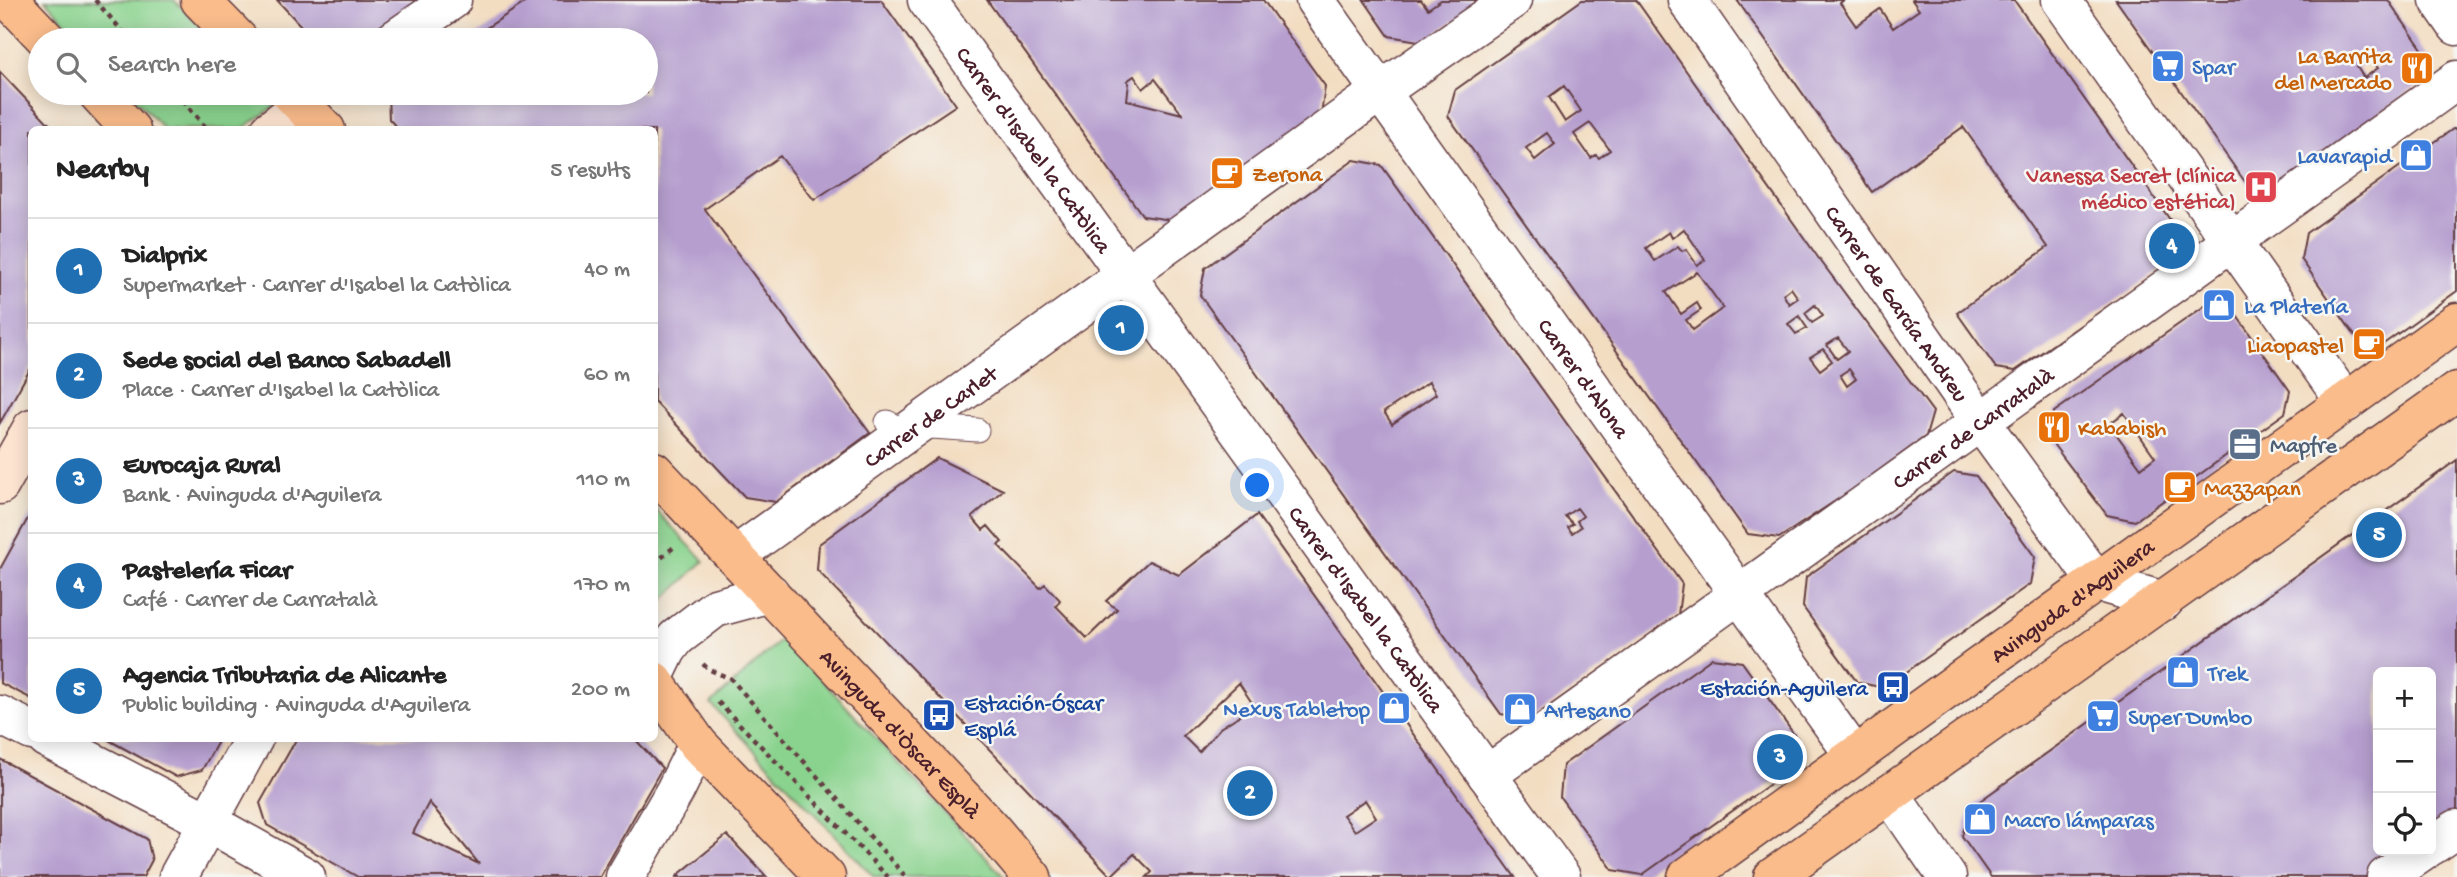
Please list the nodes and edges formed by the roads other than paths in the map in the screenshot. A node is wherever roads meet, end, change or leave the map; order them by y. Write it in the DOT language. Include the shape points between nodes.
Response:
graph roads {
  1 [pos="9,0"];
  2 [pos="200,0"];
  3 [pos="452,0"];
  4 [pos="927,0"];
  5 [pos="1315,0"];
  6 [pos="1512,0"];
  7 [pos="1687,0"];
  8 [pos="2061,0"];
  9 [pos="2439,0"];
  10 [pos="2457,26"];
  11 [pos="36,28"];
  12 [pos="227,28"];
  13 [pos="411,28"];
  14 [pos="2457,80"];
  15 [pos="1381,91"];
  16 [pos="108,105"];
  17 [pos="309,105"];
  18 [pos="127,126"];
  19 [pos="277,126"];
  20 [pos="2232,242"];
  21 [pos="1125,274"];
  22 [pos="2457,322"];
  23 [pos="2457,391"];
  24 [pos="2346,403"];
  25 [pos="1980,421"];
  26 [pos="897,427"];
  27 [pos="977,430"];
  28 [pos="28,435"];
  29 [pos="658,475"];
  30 [pos="0,485"];
  31 [pos="735,556"];
  32 [pos="2096,582"];
  33 [pos="770,593"];
  34 [pos="1739,595"];
  35 [pos="2164,601"];
  36 [pos="658,670"];
  37 [pos="658,685"];
  38 [pos="0,715"];
  39 [pos="28,729"];
  40 [pos="54,742"];
  41 [pos="252,742"];
  42 [pos="698,744"];
  43 [pos="1854,755"];
  44 [pos="1488,775"];
  45 [pos="1890,794"];
  46 [pos="208,822"];
  47 [pos="2457,829"];
  48 [pos="2436,843"];
  49 [pos="2417,856"];
  50 [pos="178,877"];
  51 [pos="306,877"];
  52 [pos="625,877"];
  53 [pos="826,877"];
  54 [pos="1032,877"];
  55 [pos="1562,877"];
  56 [pos="1687,877"];
  57 [pos="1773,877"];
  58 [pos="1947,877"];
  59 [pos="2386,877"];
  1 -- 11 [label="main road"];
  2 -- 12 [label="main road"];
  3 -- 13 [label="street"];
  4 -- 21 [label="street, Carrer d'Isabel la Catòlica"];
  5 -- 15 [label="street, Carrer d'Alona"];
  6 -- 15 [label="street, Carrer de Carlet"];
  7 -- 25 [label="street, Carrer de García Andreu"];
  8 -- 20 [label="street"];
  9 -- 10 [label="street"];
  14 -- 20 [label="street, Carrer de Carratalà"];
  15 -- 21 [label="street, Carrer de Carlet"];
  15 -- 34 [label="street, Carrer d'Alona"];
  16 -- 18 [label="main road"];
  17 -- 19 [label="street"];
  20 -- 24 [label="street"];
  20 -- 25 [label="street, Carrer de Carratalà"];
  21 -- 26 [label="street, Carrer de Carlet"];
  21 -- 44 [label="street, Carrer d'Isabel la Catòlica"];
  22 -- 24 [label="main road, Avinguda d'Aguilera"];
  23 -- 35 [label="main road"];
  24 -- 32 [label="main road, Avinguda d'Aguilera"];
  25 -- 32 [label="street, Carrer de García Andreu"];
  25 -- 34 [label="street, Carrer de Carratalà"];
  26 -- 27 [label="lane"];
  26 -- 31 [label="street, Carrer de Carlet"];
  28 -- 30 [label="street"];
  29 -- 31 [label="main road, Avinguda d'Òscar Esplà"];
  31 -- 33 [label="main road, Avinguda d'Òscar Esplà"];
  32 -- 35 [label="street"];
  32 -- 43 [label="main road, Avinguda d'Aguilera"];
  33 -- 36 [label="street" via="715,608 676,638"];
  33 -- 54 [label="main road, Avinguda d'Òscar Esplà"];
  34 -- 43 [label="street, Carrer d'Alona"];
  34 -- 44 [label="street, Carrer de Carratalà"];
  35 -- 45 [label="main road"];
  37 -- 42 [label="main road"];
  38 -- 39 [label="street"];
  40 -- 46 [label="street"];
  41 -- 46 [label="street"];
  42 -- 52 [label="street"];
  42 -- 53 [label="main road"];
  43 -- 56 [label="main road, Avinguda d'Aguilera"];
  44 -- 55 [label="street, Carrer d'Isabel la Catòlica"];
  45 -- 57 [label="main road"];
  45 -- 58 [label="street"];
  46 -- 50 [label="street"];
  46 -- 51 [label="street"];
  47 -- 48 [label="street"];
  49 -- 59 [label="street"];
}
